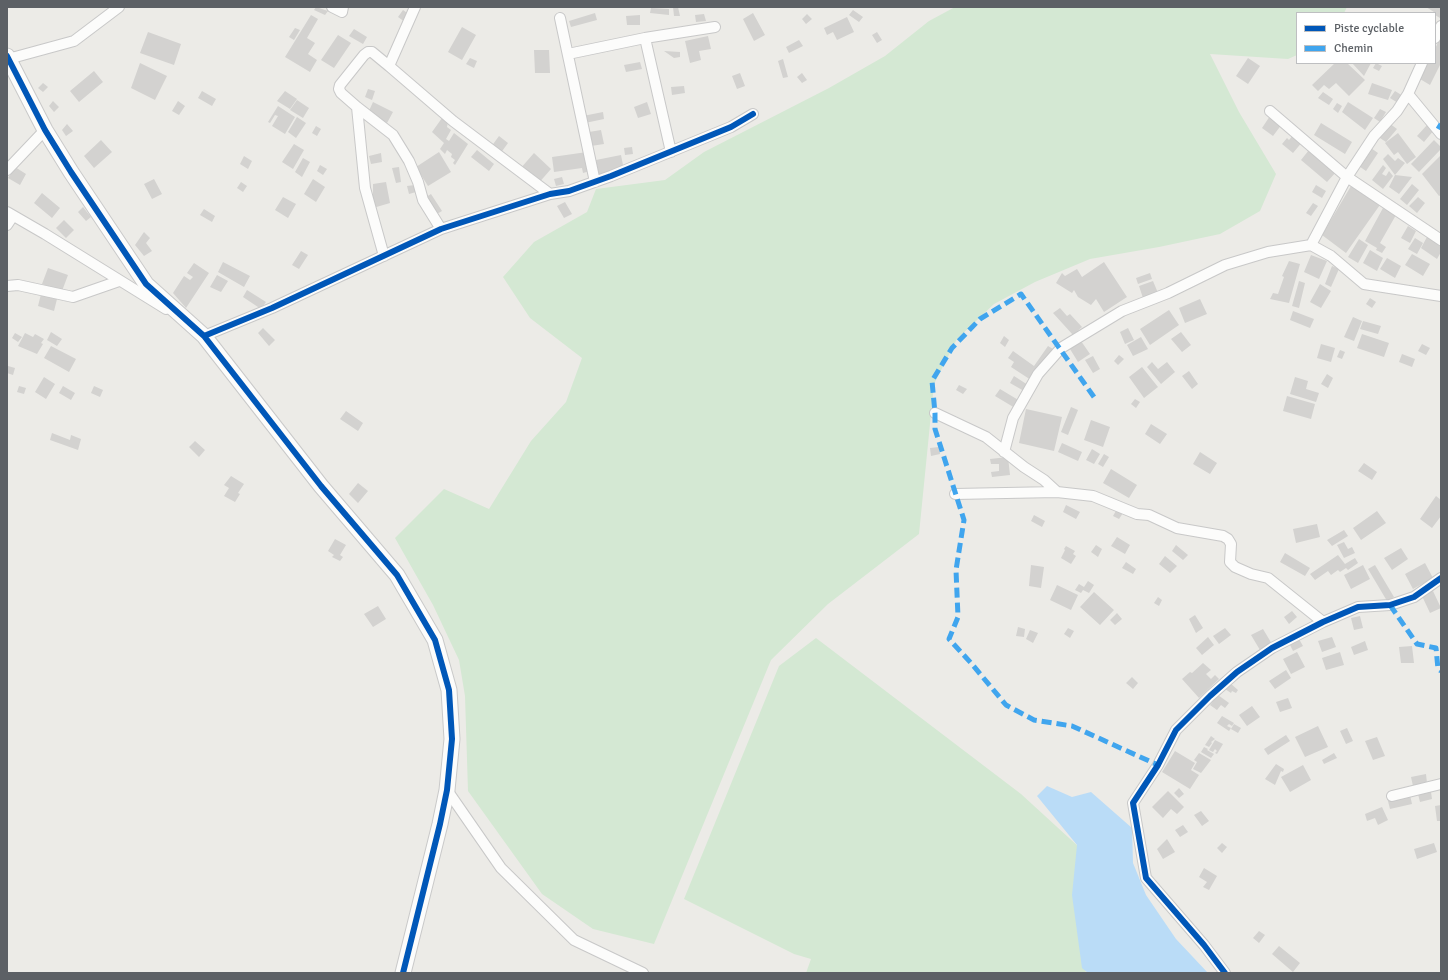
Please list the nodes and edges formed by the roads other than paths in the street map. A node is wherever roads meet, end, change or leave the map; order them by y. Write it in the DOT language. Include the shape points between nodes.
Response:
graph roads {
  1 [pos="119,7"];
  2 [pos="332,7"];
  3 [pos="343,7"];
  4 [pos="415,7"];
  5 [pos="560,18"];
  6 [pos="1441,26"];
  7 [pos="716,27"];
  8 [pos="1436,36"];
  9 [pos="646,38"];
  10 [pos="568,54"];
  11 [pos="7,58"];
  12 [pos="1422,64"];
  13 [pos="389,66"];
  14 [pos="1408,94"];
  15 [pos="357,107"];
  16 [pos="1270,111"];
  17 [pos="753,114"];
  18 [pos="45,130"];
  19 [pos="1441,134"];
  20 [pos="671,152"];
  21 [pos="7,170"];
  22 [pos="1347,177"];
  23 [pos="595,182"];
  24 [pos="550,194"];
  25 [pos="10,214"];
  26 [pos="7,225"];
  27 [pos="441,229"];
  28 [pos="1441,240"];
  29 [pos="1311,245"];
  30 [pos="384,256"];
  31 [pos="119,281"];
  32 [pos="7,286"];
  33 [pos="1441,296"];
  34 [pos="190,323"];
  35 [pos="204,336"];
  36 [pos="935,414"];
  37 [pos="1004,452"];
  38 [pos="1057,492"];
  39 [pos="955,494"];
  40 [pos="1441,578"];
  41 [pos="1322,622"];
  42 [pos="1441,784"];
  43 [pos="447,790"];
  44 [pos="1392,796"];
  45 [pos="403,973"];
  46 [pos="643,973"];
  47 [pos="1226,973"];
  1 -- 11 [label="street" via="74,41"];
  2 -- 3 [label="street" via="342,12"];
  4 -- 13 [label="street"];
  5 -- 10 [label="street"];
  6 -- 8 [label="street"];
  7 -- 9 [label="street"];
  9 -- 10 [label="street"];
  9 -- 20 [label="street"];
  10 -- 23 [label="street"];
  11 -- 18 [label="street"];
  12 -- 14 [label="street"];
  13 -- 15 [label="street" via="372,52 368,52 340,85 341,93"];
  13 -- 24 [label="street" via="453,122"];
  14 -- 19 [label="street"];
  14 -- 22 [label="street" via="1397,112 1374,136"];
  15 -- 27 [label="street" via="393,135 418,182 423,200"];
  15 -- 30 [label="street" via="365,188"];
  16 -- 22 [label="street"];
  17 -- 20 [label="street" via="731,127"];
  18 -- 21 [label="street"];
  18 -- 34 [label="street" via="146,284"];
  20 -- 23 [label="street"];
  22 -- 28 [label="street"];
  22 -- 29 [label="street"];
  23 -- 24 [label="street"];
  24 -- 27 [label="street"];
  25 -- 26 [label="street"];
  25 -- 31 [label="street"];
  27 -- 30 [label="street"];
  29 -- 33 [label="street" via="1330,256 1364,284"];
  29 -- 37 [label="street" via="1268,252 1225,265 1168,293 1122,311 1060,348 1038,374 1013,418"];
  30 -- 35 [label="street" via="272,308"];
  31 -- 32 [label="street" via="73,297 18,285"];
  31 -- 34 [label="street"];
  34 -- 35 [label="street"];
  35 -- 43 [label="street" via="321,486 397,575 435,640 449,690 452,739"];
  36 -- 37 [label="street" via="986,437"];
  37 -- 38 [label="street"];
  38 -- 39 [label="street"];
  38 -- 41 [label="street" via="1093,496 1137,514 1149,515 1177,528 1223,536 1231,544 1230,562 1234,567 1268,578"];
  40 -- 41 [label="street" via="1414,597 1390,605 1358,608"];
  41 -- 47 [label="street" via="1272,648 1237,672 1210,696 1176,730 1158,765 1133,803 1146,878"];
  42 -- 44 [label="street"];
  43 -- 45 [label="street"];
  43 -- 46 [label="street" via="501,868 574,940"];
}
